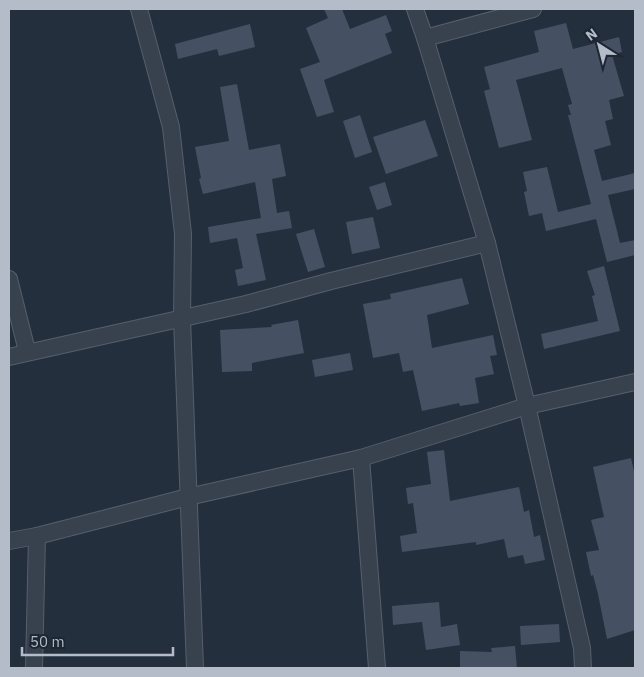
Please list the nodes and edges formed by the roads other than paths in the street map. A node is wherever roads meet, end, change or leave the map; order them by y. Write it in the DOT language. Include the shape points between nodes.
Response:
graph roads {
  1 [pos="139,9"];
  2 [pos="415,9"];
  3 [pos="533,9"];
  4 [pos="426,38"];
  5 [pos="487,243"];
  6 [pos="9,279"];
  7 [pos="182,319"];
  8 [pos="27,352"];
  9 [pos="9,356"];
  10 [pos="635,382"];
  11 [pos="527,406"];
  12 [pos="361,458"];
  13 [pos="188,497"];
  14 [pos="37,536"];
  15 [pos="9,541"];
  16 [pos="34,668"];
  17 [pos="195,668"];
  18 [pos="377,668"];
  19 [pos="582,668"];
  1 -- 7 [label="street" via="171,127 183,234"];
  2 -- 4 [label="street"];
  3 -- 4 [label="street"];
  4 -- 5 [label="street"];
  5 -- 7 [label="street"];
  5 -- 11 [label="street"];
  6 -- 8 [label="street"];
  7 -- 8 [label="street"];
  7 -- 13 [label="street"];
  8 -- 9 [label="street"];
  10 -- 11 [label="street"];
  11 -- 12 [label="street"];
  11 -- 19 [label="street" via="582,648"];
  12 -- 13 [label="street"];
  12 -- 18 [label="street"];
  13 -- 14 [label="street"];
  13 -- 17 [label="street"];
  14 -- 15 [label="street"];
  14 -- 16 [label="street"];
}
